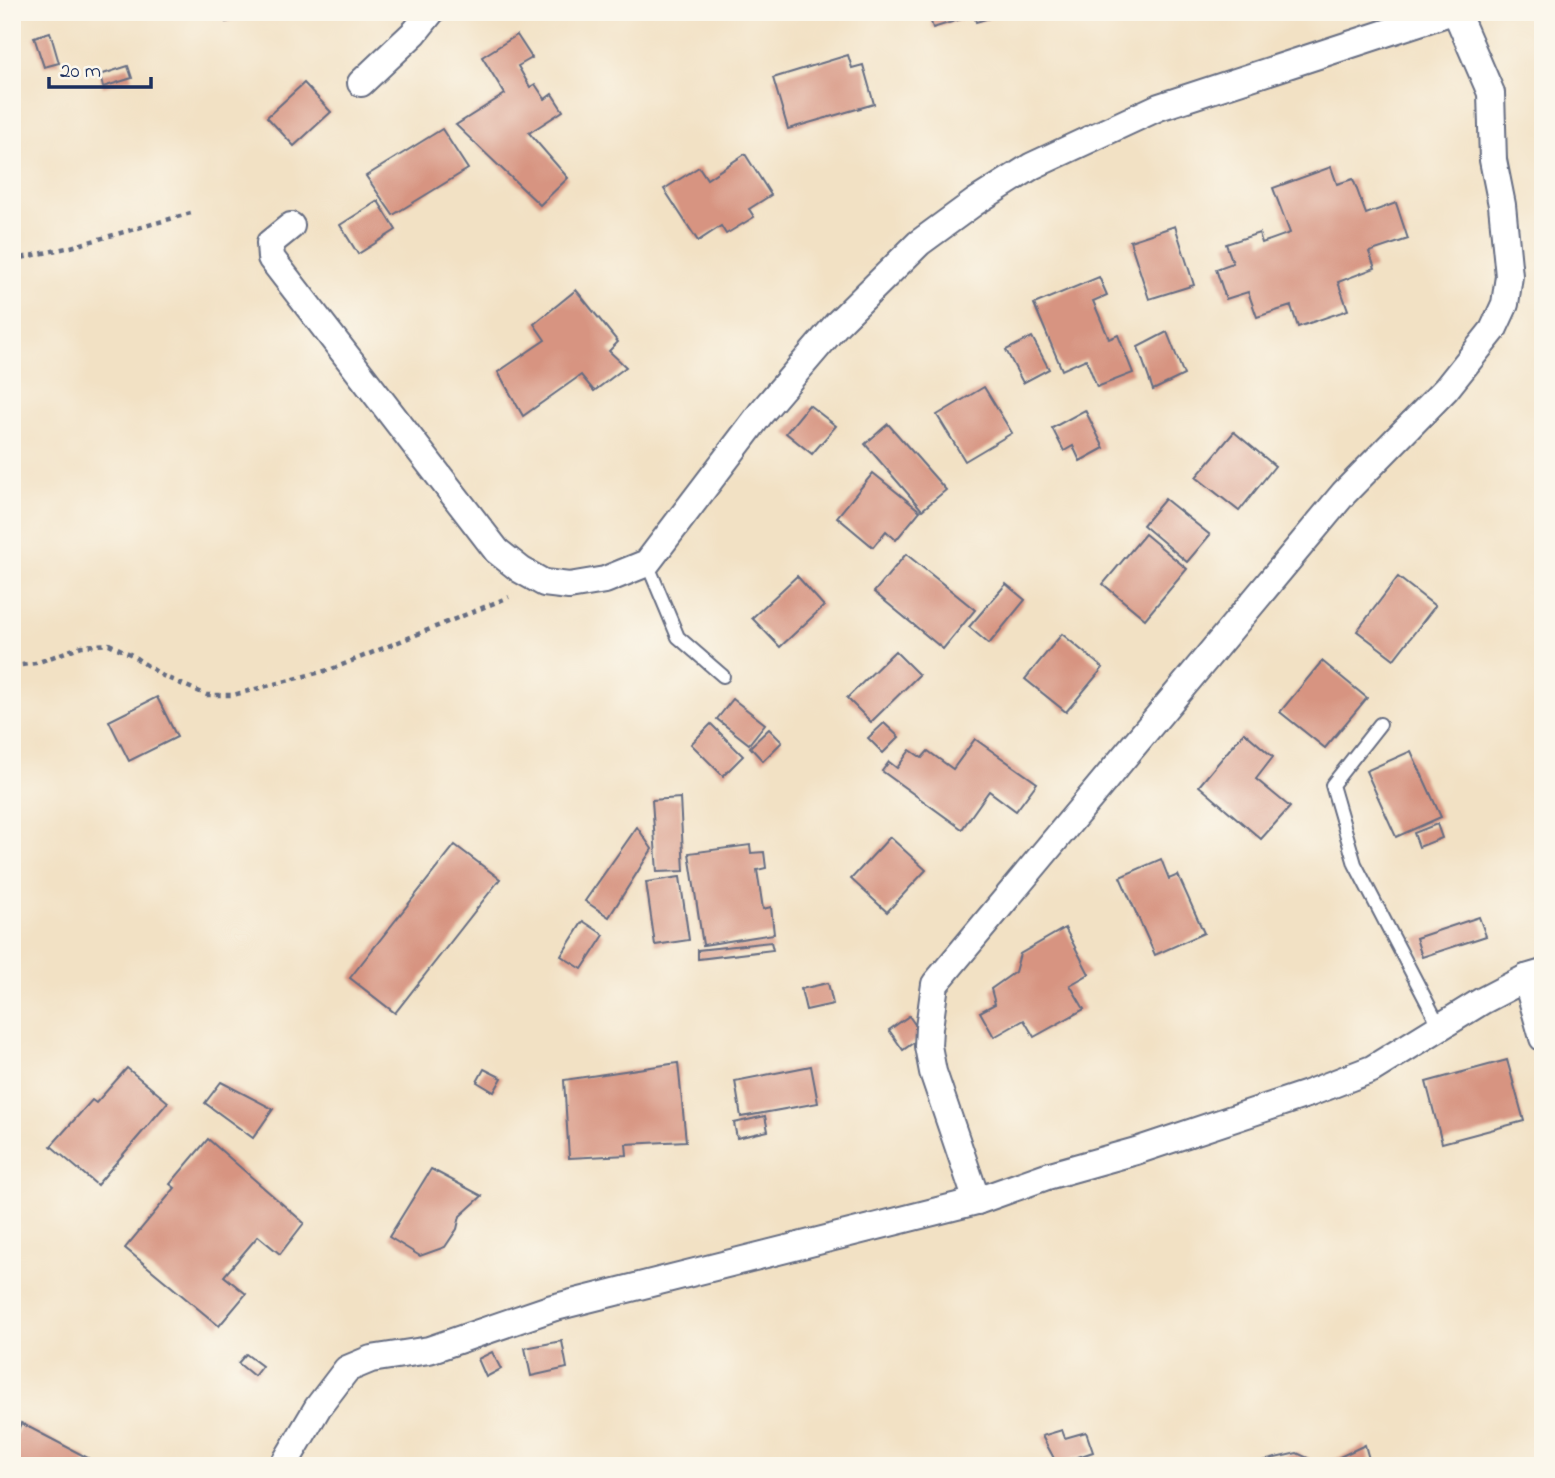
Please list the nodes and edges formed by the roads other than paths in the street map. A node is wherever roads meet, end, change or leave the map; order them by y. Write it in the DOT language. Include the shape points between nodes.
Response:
graph roads {
  1 [pos="431,12"];
  2 [pos="1450,12"];
  3 [pos="1456,12"];
  4 [pos="361,83"];
  5 [pos="291,226"];
  6 [pos="647,562"];
  7 [pos="723,676"];
  8 [pos="1380,724"];
  9 [pos="1534,975"];
  10 [pos="1440,1027"];
  11 [pos="1543,1038"];
  12 [pos="977,1201"];
  13 [pos="283,1466"];
  1 -- 4 [label="street"];
  2 -- 6 [label="street" via="1159,107 1032,166 975,202 919,243 837,324 761,413"];
  3 -- 12 [label="street" via="1491,93 1493,160 1510,276 1505,304 1493,330 1446,389 1344,493 935,984 929,1028 933,1072"];
  5 -- 6 [label="street" via="270,243 271,258 497,551 544,583 569,586 605,580"];
  6 -- 7 [label="lane" via="678,637"];
  8 -- 10 [label="lane" via="1332,785 1355,864"];
  9 -- 10 [label="street"];
  9 -- 11 [label="street"];
  10 -- 12 [label="street" via="1372,1069 1307,1094"];
  12 -- 13 [label="street" via="552,1308 429,1350 371,1359 347,1369"];
}
